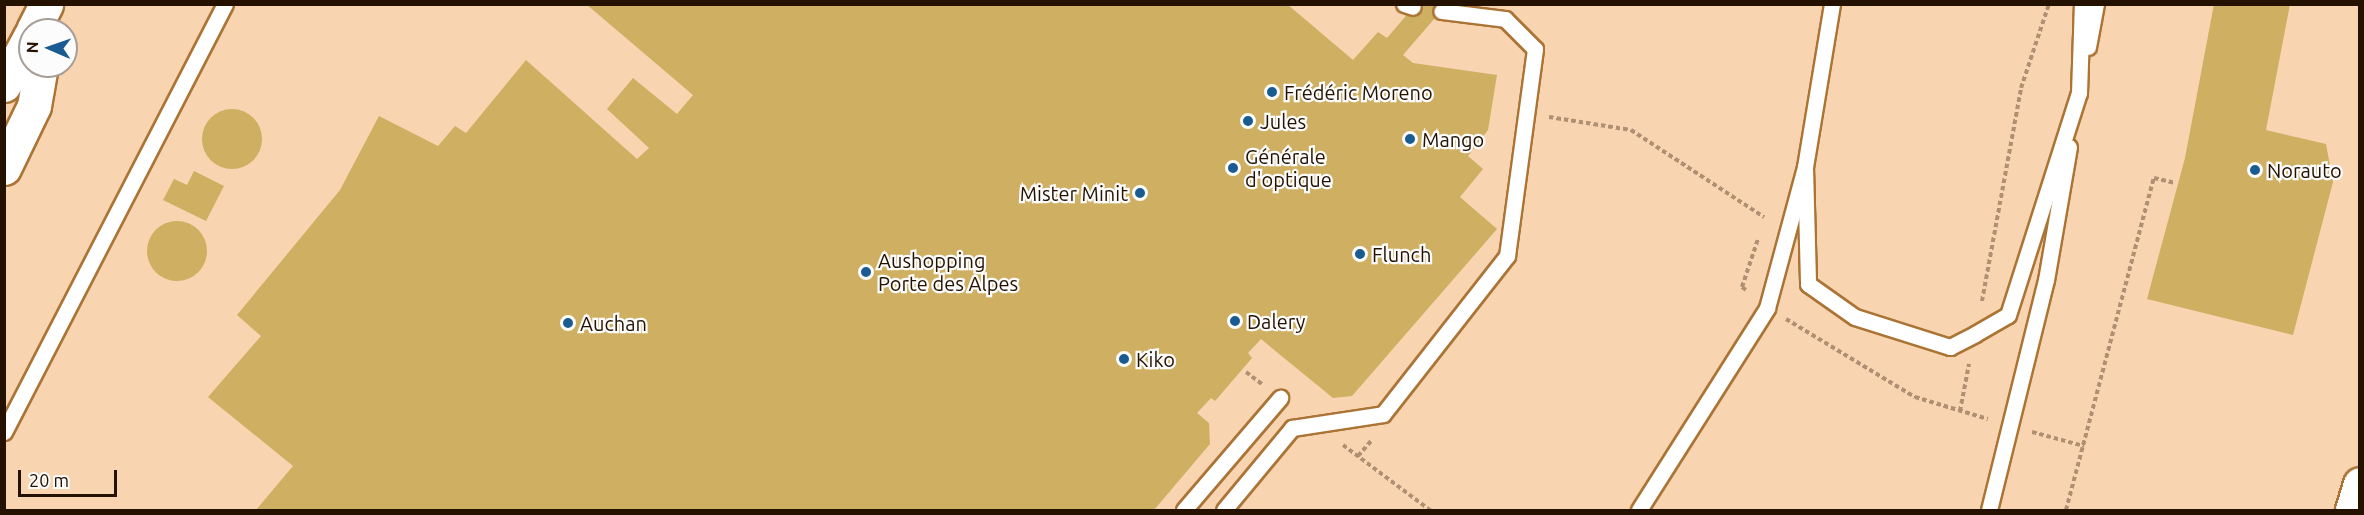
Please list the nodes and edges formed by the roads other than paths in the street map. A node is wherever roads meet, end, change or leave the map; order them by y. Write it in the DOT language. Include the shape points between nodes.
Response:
graph roads {
  1 [pos="49,4"];
  2 [pos="225,4"];
  3 [pos="1832,4"];
  4 [pos="2082,4"];
  5 [pos="2096,4"];
  6 [pos="1441,10"];
  7 [pos="40,18"];
  8 [pos="18,59"];
  9 [pos="39,78"];
  10 [pos="4,85"];
  11 [pos="2079,93"];
  12 [pos="1805,167"];
  13 [pos="4,168"];
  14 [pos="1280,398"];
  15 [pos="4,432"];
  16 [pos="2360,484"];
  17 [pos="1184,510"];
  18 [pos="1224,510"];
  19 [pos="1639,510"];
  20 [pos="1989,510"];
  21 [pos="2352,510"];
  1 -- 7 [label="main road"];
  2 -- 15 [label="lane"];
  3 -- 12 [label="lane"];
  4 -- 11 [label="lane"];
  5 -- 11 [label="lane"];
  6 -- 18 [label="lane" via="1505,19 1535,49 1507,256 1383,414 1292,428"];
  8 -- 10 [label="main road"];
  9 -- 13 [label="main road" via="34,106"];
  11 -- 12 [label="lane" via="2008,315 1950,347 1855,317 1808,284"];
  11 -- 20 [label="lane" via="2046,280"];
  12 -- 19 [label="lane" via="1767,308"];
  14 -- 17 [label="lane"];
  16 -- 21 [label="main road"];
}
